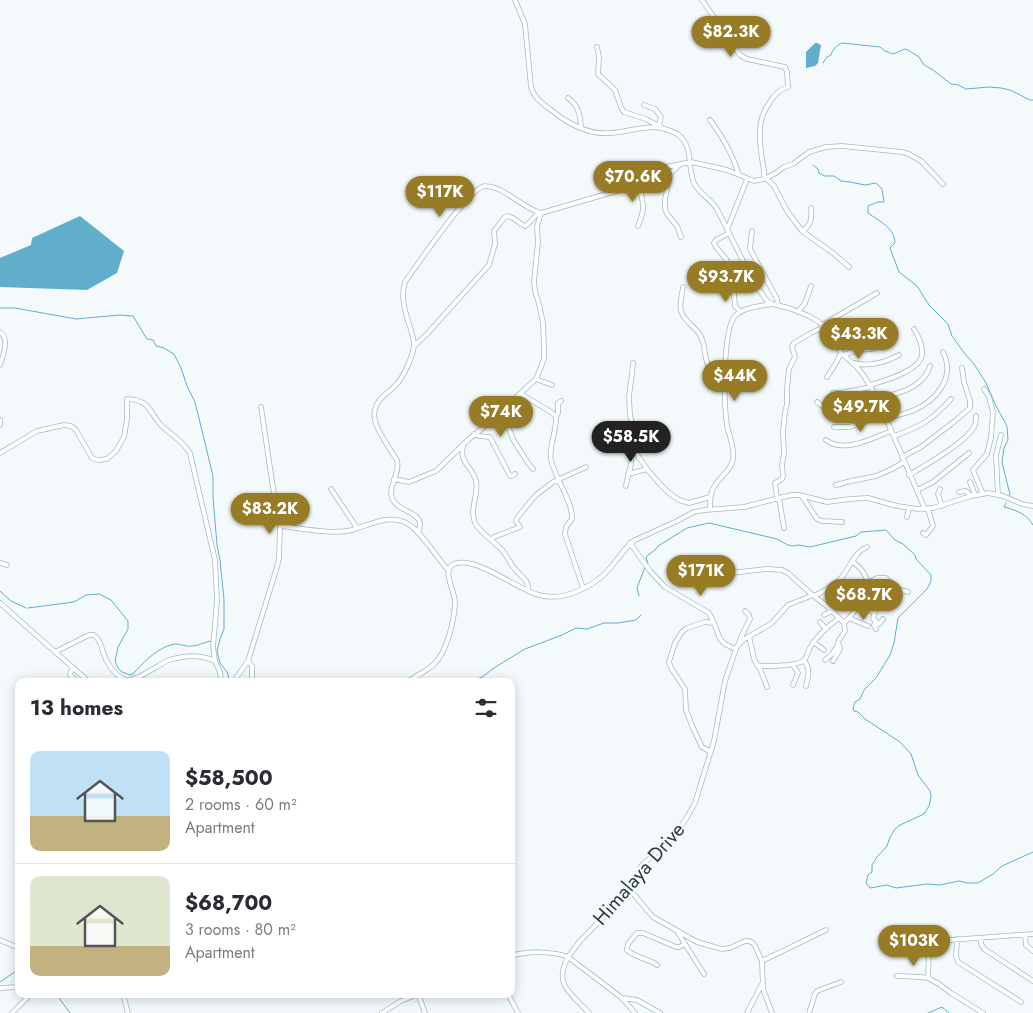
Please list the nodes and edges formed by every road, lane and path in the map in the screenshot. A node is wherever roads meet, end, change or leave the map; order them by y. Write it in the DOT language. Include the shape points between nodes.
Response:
graph roads {
  1 [pos="515,0"];
  2 [pos="702,0"];
  3 [pos="597,47"];
  4 [pos="568,98"];
  5 [pos="644,105"];
  6 [pos="710,120"];
  7 [pos="581,128"];
  8 [pos="662,128"];
  9 [pos="691,162"];
  10 [pos="681,164"];
  11 [pos="739,175"];
  12 [pos="747,179"];
  13 [pos="765,179"];
  14 [pos="638,181"];
  15 [pos="943,184"];
  16 [pos="811,208"];
  17 [pos="540,213"];
  18 [pos="638,226"];
  19 [pos="728,231"];
  20 [pos="752,231"];
  21 [pos="802,231"];
  22 [pos="680,237"];
  23 [pos="849,267"];
  24 [pos="714,272"];
  25 [pos="733,283"];
  26 [pos="811,286"];
  27 [pos="683,287"];
  28 [pos="877,293"];
  29 [pos="772,304"];
  30 [pos="778,305"];
  31 [pos="741,312"];
  32 [pos="798,312"];
  33 [pos="823,326"];
  34 [pos="914,329"];
  35 [pos="885,331"];
  36 [pos="0,332"];
  37 [pos="834,344"];
  38 [pos="414,346"];
  39 [pos="873,349"];
  40 [pos="943,352"];
  41 [pos="842,354"];
  42 [pos="899,355"];
  43 [pos="633,363"];
  44 [pos="852,363"];
  45 [pos="0,365"];
  46 [pos="930,366"];
  47 [pos="962,368"];
  48 [pos="827,377"];
  49 [pos="536,379"];
  50 [pos="725,383"];
  51 [pos="552,385"];
  52 [pos="870,386"];
  53 [pos="984,389"];
  54 [pos="833,393"];
  55 [pos="521,394"];
  56 [pos="877,399"];
  57 [pos="951,399"];
  58 [pos="561,401"];
  59 [pos="817,402"];
  60 [pos="261,407"];
  61 [pos="497,415"];
  62 [pos="976,416"];
  63 [pos="556,417"];
  64 [pos="885,417"];
  65 [pos="0,420"];
  66 [pos="0,426"];
  67 [pos="834,427"];
  68 [pos="891,431"];
  69 [pos="474,434"];
  70 [pos="1001,435"];
  71 [pos="894,436"];
  72 [pos="826,440"];
  73 [pos="464,444"];
  74 [pos="635,449"];
  75 [pos="0,453"];
  76 [pos="969,453"];
  77 [pos="902,457"];
  78 [pos="904,462"];
  79 [pos="586,467"];
  80 [pos="533,469"];
  81 [pos="647,469"];
  82 [pos="516,474"];
  83 [pos="628,474"];
  84 [pos="909,475"];
  85 [pos="992,476"];
  86 [pos="394,479"];
  87 [pos="558,479"];
  88 [pos="970,482"];
  89 [pos="997,482"];
  90 [pos="836,485"];
  91 [pos="626,486"];
  92 [pos="331,489"];
  93 [pos="940,489"];
  94 [pos="916,490"];
  95 [pos="959,492"];
  96 [pos="983,494"];
  97 [pos="973,495"];
  98 [pos="998,495"];
  99 [pos="802,496"];
  100 [pos="710,497"];
  101 [pos="778,498"];
  102 [pos="942,506"];
  103 [pos="1033,506"];
  104 [pos="909,508"];
  105 [pos="710,509"];
  106 [pos="927,509"];
  107 [pos="906,517"];
  108 [pos="842,522"];
  109 [pos="280,526"];
  110 [pos="357,528"];
  111 [pos="784,528"];
  112 [pos="418,532"];
  113 [pos="923,533"];
  114 [pos="491,540"];
  115 [pos="630,543"];
  116 [pos="866,547"];
  117 [pos="852,561"];
  118 [pos="0,563"];
  119 [pos="7,565"];
  120 [pos="448,570"];
  121 [pos="722,574"];
  122 [pos="867,583"];
  123 [pos="584,588"];
  124 [pos="892,590"];
  125 [pos="528,591"];
  126 [pos="908,592"];
  127 [pos="814,595"];
  128 [pos="891,596"];
  129 [pos="0,603"];
  130 [pos="858,606"];
  131 [pos="746,611"];
  132 [pos="832,611"];
  133 [pos="824,615"];
  134 [pos="839,618"];
  135 [pos="849,618"];
  136 [pos="883,619"];
  137 [pos="820,622"];
  138 [pos="844,622"];
  139 [pos="714,623"];
  140 [pos="868,626"];
  141 [pos="826,629"];
  142 [pos="749,636"];
  143 [pos="842,636"];
  144 [pos="814,642"];
  145 [pos="846,642"];
  146 [pos="739,643"];
  147 [pos="837,645"];
  148 [pos="735,649"];
  149 [pos="824,650"];
  150 [pos="55,652"];
  151 [pos="835,657"];
  152 [pos="214,660"];
  153 [pos="825,660"];
  154 [pos="248,661"];
  155 [pos="804,661"];
  156 [pos="793,664"];
  157 [pos="759,666"];
  158 [pos="74,668"];
  159 [pos="73,678"];
  160 [pos="85,678"];
  161 [pos="123,678"];
  162 [pos="137,678"];
  163 [pos="221,678"];
  164 [pos="236,678"];
  165 [pos="252,678"];
  166 [pos="413,678"];
  167 [pos="793,685"];
  168 [pos="806,686"];
  169 [pos="767,687"];
  170 [pos="711,752"];
  171 [pos="630,890"];
  172 [pos="826,930"];
  173 [pos="677,931"];
  174 [pos="1025,934"];
  175 [pos="1033,934"];
  176 [pos="981,938"];
  177 [pos="957,939"];
  178 [pos="0,940"];
  179 [pos="685,944"];
  180 [pos="15,946"];
  181 [pos="890,950"];
  182 [pos="929,951"];
  183 [pos="1033,951"];
  184 [pos="515,955"];
  185 [pos="568,957"];
  186 [pos="762,961"];
  187 [pos="656,965"];
  188 [pos="704,974"];
  189 [pos="897,976"];
  190 [pos="928,978"];
  191 [pos="1033,981"];
  192 [pos="841,982"];
  193 [pos="762,984"];
  194 [pos="15,987"];
  195 [pos="0,988"];
  196 [pos="28,998"];
  197 [pos="124,998"];
  198 [pos="407,998"];
  199 [pos="419,998"];
  200 [pos="510,998"];
  201 [pos="622,998"];
  202 [pos="1021,1002"];
  203 [pos="12,1013"];
  204 [pos="128,1013"];
  205 [pos="382,1013"];
  206 [pos="425,1013"];
  207 [pos="518,1013"];
  208 [pos="589,1013"];
  209 [pos="635,1013"];
  210 [pos="660,1013"];
  211 [pos="747,1013"];
  212 [pos="772,1013"];
  213 [pos="809,1013"];
  214 [pos="983,1013"];
  1 -- 7 [label="street" via="526,24 533,93 557,115"];
  2 -- 13 [label="street" via="740,56 785,68 787,72 788,87 778,91 762,115 760,130"];
  3 -- 8 [label="street" via="598,74 615,90 622,110"];
  4 -- 7 [label="street" via="578,108"];
  5 -- 8 [label="street" via="655,109 661,118 659,124"];
  6 -- 11 [label="street" via="726,144"];
  7 -- 8 [label="street" via="605,133 641,127"];
  8 -- 9 [label="street" via="682,138"];
  9 -- 10 [label="street"];
  9 -- 11 [label="street"];
  9 -- 19 [label="street" via="694,182 714,204"];
  10 -- 14 [label="street" via="661,168"];
  10 -- 22 [label="street" via="670,174 665,200 667,214 677,226"];
  11 -- 12 [label="street"];
  12 -- 13 [label="street"];
  12 -- 19 [label="street"];
  13 -- 15 [label="street" via="809,152 842,146 909,154 921,161"];
  13 -- 21 [label="street" via="774,186"];
  14 -- 17 [label="street" via="620,190"];
  14 -- 18 [label="street" via="644,206"];
  16 -- 21 [label="street" via="810,223"];
  17 -- 38 [label="street" via="525,226 510,217 502,219 494,232 495,244 489,265"];
  17 -- 38 [label="street" via="487,186 480,187 462,204 404,287"];
  17 -- 49 [label="street" via="534,282 543,323 544,358"];
  19 -- 24 [label="street" via="714,243 728,267 725,271"];
  19 -- 29 [label="street" via="753,281"];
  20 -- 30 [label="street" via="750,249"];
  21 -- 23 [label="street"];
  25 -- 31 [label="street" via="735,306"];
  26 -- 32 [label="street"];
  27 -- 50 [label="street" via="682,313 702,338 711,370"];
  28 -- 33 [label="street"];
  29 -- 30 [label="street"];
  29 -- 31 [label="street"];
  30 -- 32 [label="street"];
  31 -- 50 [label="street" via="732,320 729,330"];
  32 -- 33 [label="street"];
  33 -- 37 [label="street"];
  33 -- 101 [label="street" via="792,346 795,357 788,382 784,476 775,483"];
  34 -- 52 [label="street" via="921,343 919,362"];
  35 -- 37 [label="street" via="845,336"];
  36 -- 45 [label="street" via="5,338"];
  37 -- 41 [label="street"];
  38 -- 86 [label="street" via="402,377 374,410 377,426 397,460"];
  39 -- 41 [label="street"];
  40 -- 64 [label="street" via="946,376 941,389 920,407"];
  41 -- 44 [label="street"];
  41 -- 48 [label="street"];
  42 -- 44 [label="street" via="882,362"];
  43 -- 74 [label="street" via="629,396"];
  44 -- 52 [label="street"];
  46 -- 56 [label="street" via="927,375 915,385"];
  47 -- 77 [label="street" via="970,408"];
  49 -- 51 [label="street"];
  49 -- 55 [label="street"];
  50 -- 100 [label="street" via="727,425 734,458 714,485"];
  52 -- 54 [label="street"];
  52 -- 56 [label="street"];
  53 -- 96 [label="street" via="993,412 991,438 987,454 973,470"];
  55 -- 61 [label="street"];
  55 -- 63 [label="street"];
  56 -- 59 [label="street" via="833,410"];
  56 -- 64 [label="street"];
  57 -- 71 [label="street" via="931,419"];
  58 -- 63 [label="street"];
  60 -- 109 [label="street"];
  61 -- 69 [label="street"];
  61 -- 80 [label="street" via="507,424"];
  62 -- 84 [label="street" via="975,425 968,435"];
  63 -- 87 [label="street" via="550,455"];
  64 -- 67 [label="street" via="849,427"];
  64 -- 68 [label="street"];
  65 -- 66 [label="street"];
  68 -- 71 [label="street"];
  68 -- 72 [label="street" via="852,444 832,444"];
  69 -- 73 [label="street"];
  69 -- 82 [label="street" via="490,436 510,476"];
  70 -- 89 [label="street" via="996,455"];
  71 -- 77 [label="street"];
  73 -- 86 [label="street" via="433,472 409,482"];
  73 -- 114 [label="street" via="462,456 477,484 473,517"];
  74 -- 81 [label="street"];
  74 -- 83 [label="street"];
  75 -- 152 [label="street" via="37,431 64,425 76,430 92,458 107,459 124,437 127,400 146,405 190,454 215,560"];
  76 -- 94 [label="street" via="933,482"];
  77 -- 78 [label="street"];
  78 -- 84 [label="street"];
  78 -- 90 [label="street" via="876,476"];
  79 -- 87 [label="street"];
  81 -- 83 [label="street"];
  81 -- 100 [label="street" via="679,500 690,503"];
  83 -- 91 [label="street"];
  84 -- 94 [label="street"];
  85 -- 89 [label="street"];
  86 -- 112 [label="street" via="391,492 394,501 419,519"];
  87 -- 114 [label="street" via="531,501 516,519 520,527"];
  87 -- 123 [label="street" via="572,512 565,534"];
  88 -- 97 [label="street"];
  89 -- 98 [label="street"];
  92 -- 110 [label="street"];
  93 -- 102 [label="street" via="938,494"];
  94 -- 106 [label="street"];
  95 -- 97 [label="street"];
  96 -- 97 [label="street"];
  96 -- 98 [label="street"];
  97 -- 102 [label="street"];
  98 -- 103 [label="street"];
  99 -- 101 [label="street"];
  99 -- 104 [label="street" via="827,502 868,498"];
  99 -- 108 [label="street" via="817,519"];
  100 -- 105 [label="street"];
  101 -- 105 [label="street" via="744,507"];
  101 -- 111 [label="street"];
  102 -- 106 [label="street"];
  104 -- 106 [label="street"];
  104 -- 107 [label="street"];
  105 -- 115 [label="street" via="694,512"];
  106 -- 113 [label="street" via="933,526 926,535"];
  109 -- 110 [label="street" via="340,531"];
  109 -- 154 [label="street" via="277,567"];
  110 -- 112 [label="street" via="372,522 394,520 408,524"];
  112 -- 120 [label="street"];
  114 -- 125 [label="street" via="527,582"];
  115 -- 123 [label="street" via="609,570"];
  115 -- 139 [label="street" via="660,582 707,611"];
  116 -- 117 [label="street, Himalaya Drive"];
  117 -- 122 [label="street" via="864,572"];
  117 -- 127 [label="street, Himalaya Drive" via="841,579"];
  118 -- 119 [label="street"];
  120 -- 125 [label="street" via="458,563 480,567"];
  120 -- 166 [label="street" via="455,601 447,640 434,664"];
  121 -- 127 [label="street" via="782,570"];
  122 -- 124 [label="street" via="884,577"];
  122 -- 130 [label="street"];
  123 -- 125 [label="street" via="550,597"];
  124 -- 126 [label="street"];
  124 -- 128 [label="street"];
  127 -- 132 [label="street"];
  127 -- 142 [label="street, Himalaya Drive" via="788,605 776,620"];
  129 -- 150 [label="street"];
  130 -- 135 [label="street"];
  130 -- 136 [label="street" via="875,612 875,627"];
  131 -- 146 [label="street" via="750,619"];
  132 -- 133 [label="street"];
  132 -- 134 [label="street"];
  134 -- 138 [label="street"];
  134 -- 141 [label="street"];
  135 -- 138 [label="street"];
  135 -- 140 [label="street"];
  137 -- 141 [label="street"];
  138 -- 143 [label="street"];
  139 -- 148 [label="street" via="720,639"];
  139 -- 170 [label="street" via="705,622 682,632 669,662 685,689 686,710 693,728 702,747"];
  141 -- 144 [label="street"];
  142 -- 146 [label="street, Himalaya Drive"];
  142 -- 157 [label="street" via="755,662"];
  143 -- 145 [label="street"];
  143 -- 147 [label="street"];
  144 -- 149 [label="street"];
  144 -- 155 [label="street"];
  146 -- 148 [label="street, Himalaya Drive"];
  147 -- 151 [label="street" via="840,646"];
  147 -- 153 [label="street"];
  148 -- 170 [label="street, Himalaya Drive"];
  150 -- 158 [label="street"];
  150 -- 161 [label="street" via="94,635 112,669"];
  152 -- 162 [label="street" via="198,655 170,660"];
  152 -- 163 [label="street"];
  154 -- 164 [label="street"];
  154 -- 165 [label="street" via="252,666"];
  155 -- 156 [label="street"];
  155 -- 168 [label="street" via="809,670"];
  156 -- 157 [label="street"];
  156 -- 167 [label="street" via="798,673"];
  157 -- 169 [label="street"];
  158 -- 159 [label="street" via="70,675"];
  158 -- 160 [label="street"];
  170 -- 171 [label="street, Himalaya Drive" via="698,796 686,819 671,840 642,865"];
  171 -- 173 [label="street" via="653,917"];
  171 -- 185 [label="street, Himalaya Drive"];
  172 -- 186 [label="street"];
  173 -- 179 [label="street"];
  173 -- 186 [label="street" via="697,942 722,949 749,941 756,946"];
  174 -- 175 [label="street"];
  174 -- 176 [label="street"];
  174 -- 183 [label="street" via="1026,945"];
  176 -- 177 [label="street"];
  176 -- 191 [label="street" via="984,949"];
  177 -- 182 [label="street" via="933,942"];
  177 -- 202 [label="street" via="958,962"];
  178 -- 180 [label="street"];
  179 -- 187 [label="street" via="679,948 643,932 637,933 627,950"];
  179 -- 188 [label="street"];
  181 -- 182 [label="street"];
  182 -- 190 [label="street"];
  184 -- 185 [label="street" via="544,953"];
  185 -- 201 [label="street"];
  185 -- 208 [label="street" via="562,970 563,982"];
  186 -- 193 [label="street"];
  189 -- 190 [label="street"];
  190 -- 214 [label="street"];
  192 -- 213 [label="street" via="817,991"];
  193 -- 211 [label="street"];
  193 -- 212 [label="street"];
  194 -- 195 [label="street"];
  196 -- 203 [label="street"];
  197 -- 204 [label="street"];
  198 -- 205 [label="street"];
  199 -- 206 [label="street"];
  200 -- 207 [label="street"];
  201 -- 209 [label="street"];
  201 -- 210 [label="street" via="637,1000"];
}
